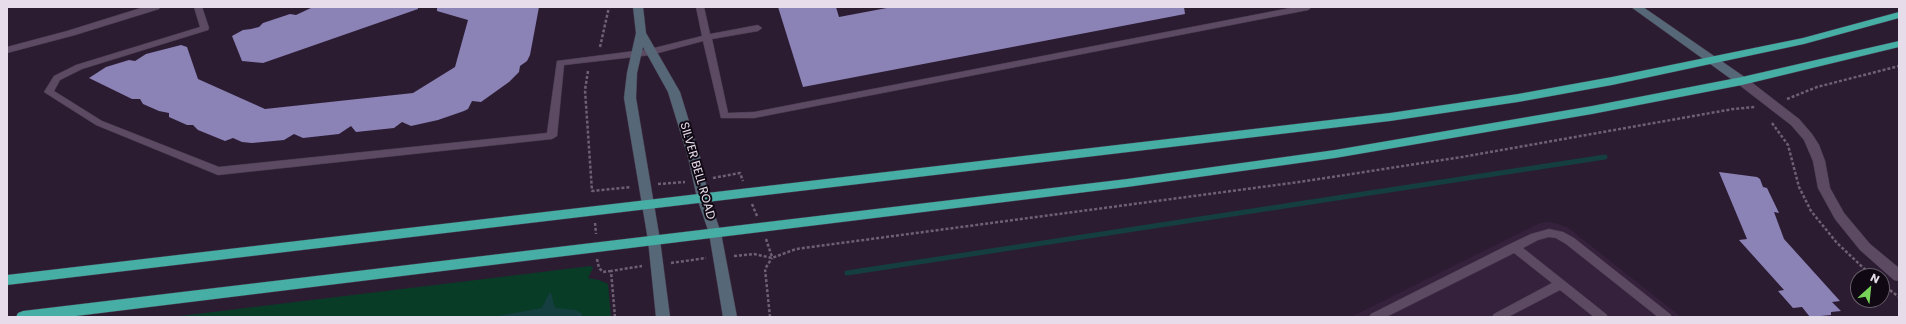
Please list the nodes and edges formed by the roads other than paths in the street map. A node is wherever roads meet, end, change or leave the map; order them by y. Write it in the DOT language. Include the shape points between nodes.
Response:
graph roads {
  1 [pos="155,7"];
  2 [pos="198,7"];
  3 [pos="638,7"];
  4 [pos="700,7"];
  5 [pos="1308,7"];
  6 [pos="1636,7"];
  7 [pos="1899,14"];
  8 [pos="758,28"];
  9 [pos="641,33"];
  10 [pos="706,38"];
  11 [pos="1899,44"];
  12 [pos="7,50"];
  13 [pos="651,52"];
  14 [pos="636,55"];
  15 [pos="1712,61"];
  16 [pos="1742,81"];
  17 [pos="703,198"];
  18 [pos="647,204"];
  19 [pos="716,233"];
  20 [pos="654,240"];
  21 [pos="1514,247"];
  22 [pos="1899,276"];
  23 [pos="7,280"];
  24 [pos="1560,284"];
  25 [pos="23,317"];
  26 [pos="663,317"];
  27 [pos="730,317"];
  28 [pos="1375,317"];
  29 [pos="1498,317"];
  30 [pos="1602,317"];
  31 [pos="1666,317"];
  1 -- 12 [label="street"];
  2 -- 14 [label="lane" via="205,28 79,67 57,78 49,92 99,123 218,171 552,136 560,64"];
  3 -- 9 [label="street, SILVER BELL ROAD"];
  4 -- 10 [label="lane"];
  5 -- 10 [label="lane" via="754,115 724,116"];
  6 -- 15 [label="street"];
  7 -- 15 [label="highway" via="1804,41"];
  8 -- 10 [label="lane"];
  9 -- 13 [label="street, SILVER BELL ROAD"];
  9 -- 14 [label="street, SILVER BELL ROAD"];
  10 -- 13 [label="lane"];
  11 -- 16 [label="highway"];
  13 -- 14 [label="lane"];
  13 -- 17 [label="street, SILVER BELL ROAD" via="674,92 694,157"];
  14 -- 18 [label="street, SILVER BELL ROAD" via="630,98"];
  15 -- 16 [label="street"];
  15 -- 17 [label="highway" via="1518,98 1390,117"];
  16 -- 19 [label="highway" via="1380,148 1119,184"];
  16 -- 22 [label="street" via="1795,122 1813,145 1824,188 1843,222 1865,247"];
  17 -- 18 [label="highway"];
  17 -- 19 [label="street, SILVER BELL ROAD"];
  18 -- 20 [label="street, SILVER BELL ROAD"];
  18 -- 23 [label="highway"];
  19 -- 20 [label="highway"];
  19 -- 27 [label="street, SILVER BELL ROAD"];
  20 -- 25 [label="highway"];
  20 -- 26 [label="street, SILVER BELL ROAD"];
  21 -- 24 [label="lane"];
  21 -- 28 [label="lane"];
  21 -- 31 [label="lane" via="1543,234 1564,237"];
  24 -- 29 [label="lane"];
  24 -- 30 [label="lane"];
}
